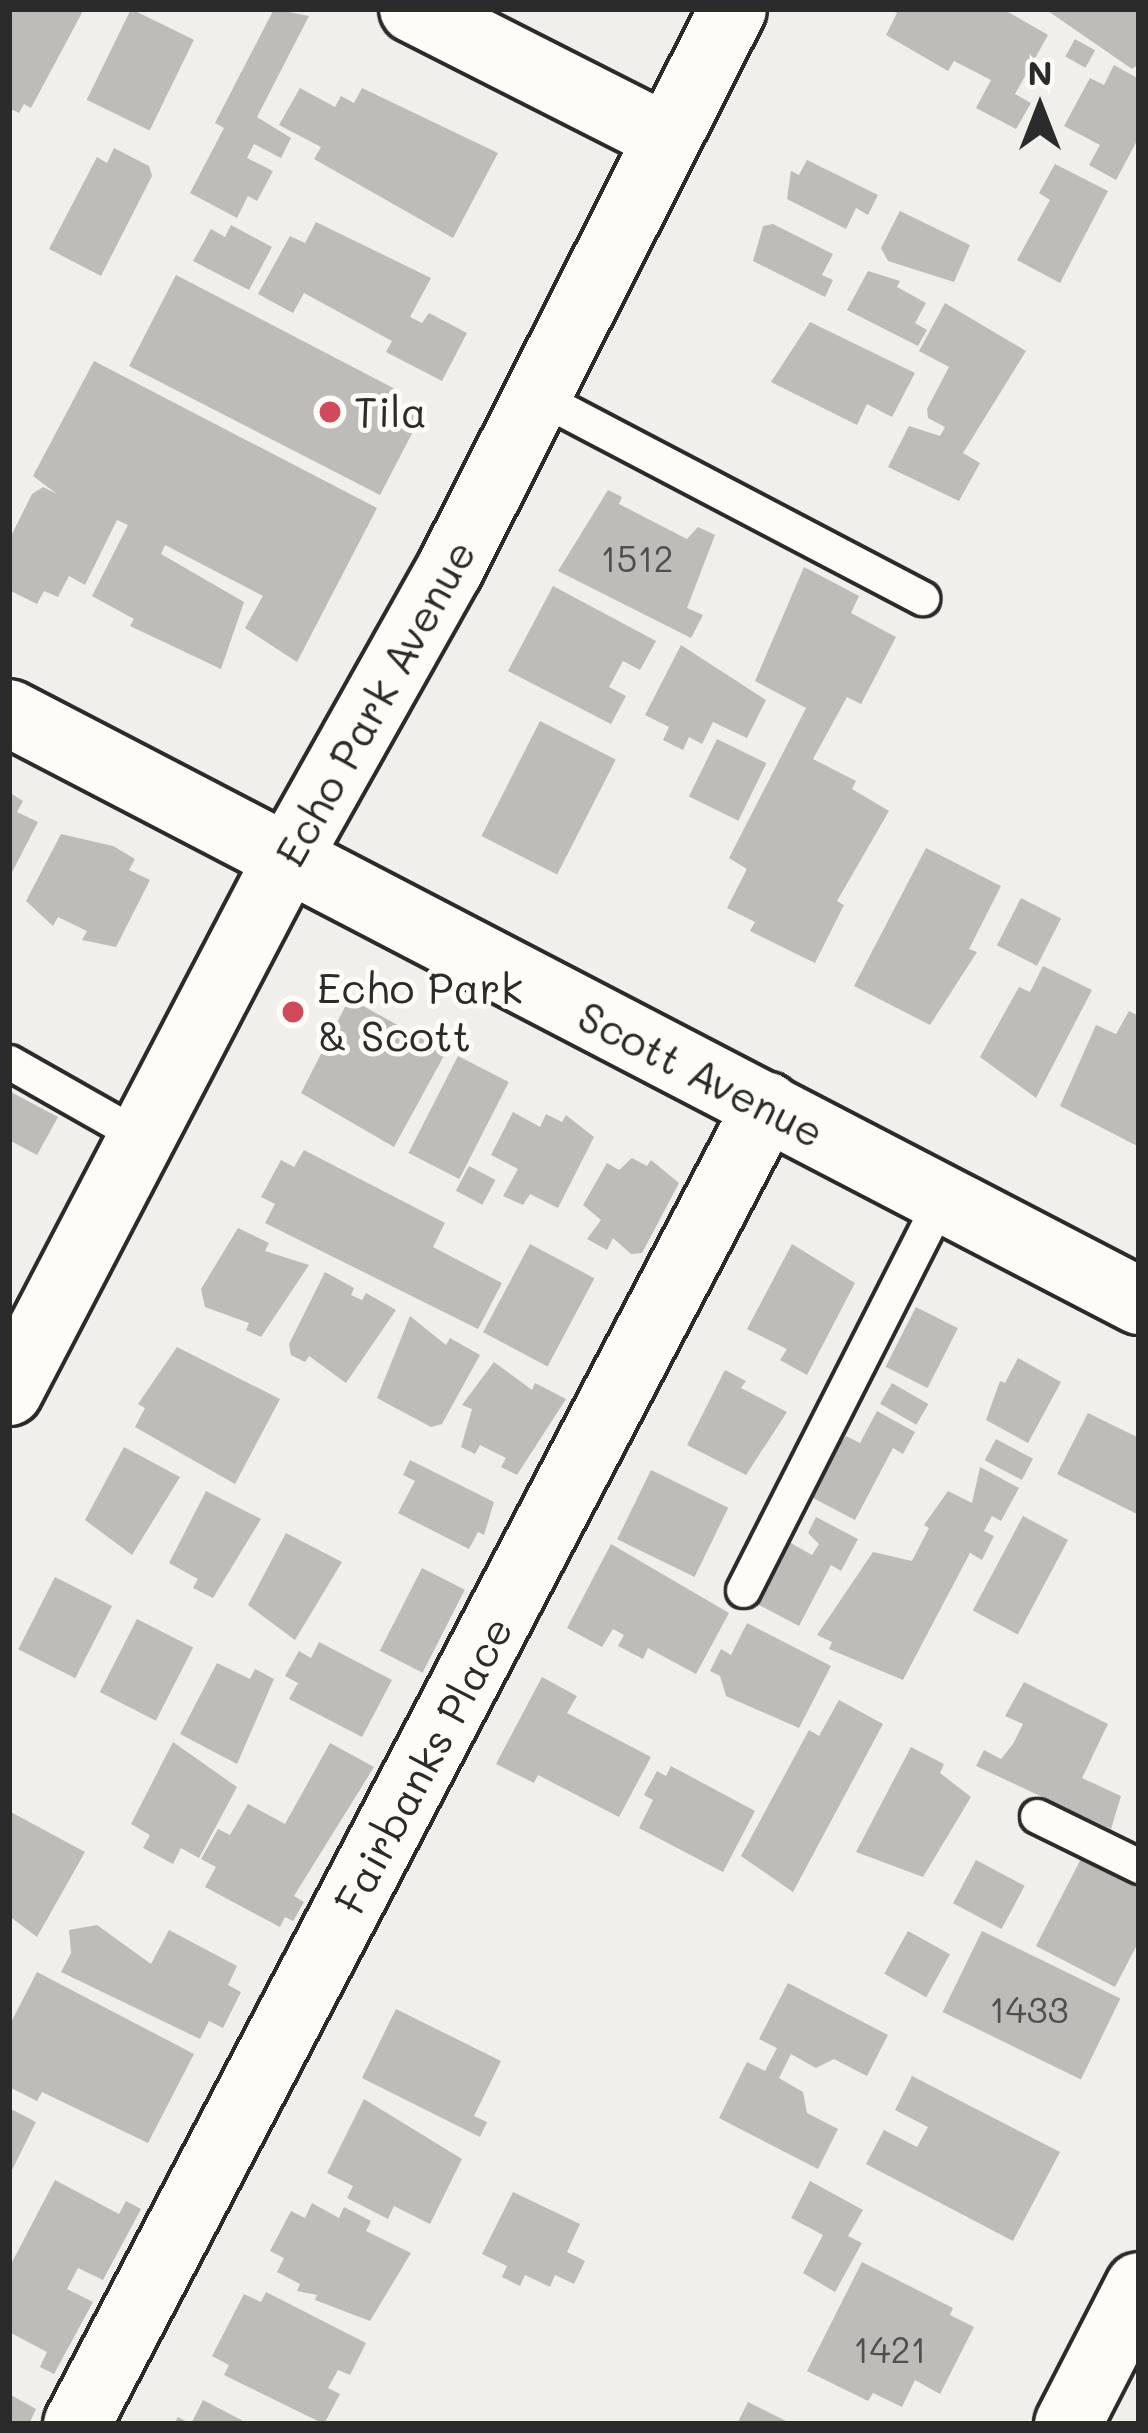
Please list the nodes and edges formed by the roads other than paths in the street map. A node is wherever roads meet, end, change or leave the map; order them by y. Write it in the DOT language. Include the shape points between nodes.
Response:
graph roads {
  1 [pos="413,9"];
  2 [pos="733,9"];
  3 [pos="480,24"];
  4 [pos="667,137"];
  5 [pos="539,397"];
  6 [pos="922,598"];
  7 [pos="9,712"];
  8 [pos="286,861"];
  9 [pos="9,1062"];
  10 [pos="767,1106"];
  11 [pos="143,1138"];
  12 [pos="941,1200"];
  13 [pos="1139,1301"];
  14 [pos="9,1392"];
  15 [pos="742,1590"];
  16 [pos="1037,1816"];
  17 [pos="1139,1866"];
  18 [pos="1139,2287"];
  19 [pos="77,2424"];
  20 [pos="1068,2424"];
  1 -- 3 [label="street"];
  2 -- 4 [label="street, Echo Park Avenue"];
  3 -- 4 [label="street"];
  4 -- 5 [label="street, Echo Park Avenue"];
  5 -- 6 [label="lane"];
  5 -- 8 [label="street, Echo Park Avenue"];
  7 -- 8 [label="street, Scott Avenue"];
  8 -- 10 [label="street, Scott Avenue"];
  8 -- 11 [label="street, Echo Park Avenue"];
  9 -- 11 [label="lane"];
  10 -- 12 [label="street, Scott Avenue"];
  10 -- 19 [label="street, Fairbanks Place"];
  11 -- 14 [label="street, Echo Park Avenue"];
  12 -- 13 [label="street, Scott Avenue"];
  12 -- 15 [label="lane"];
  16 -- 17 [label="lane"];
  18 -- 20 [label="street"];
}
